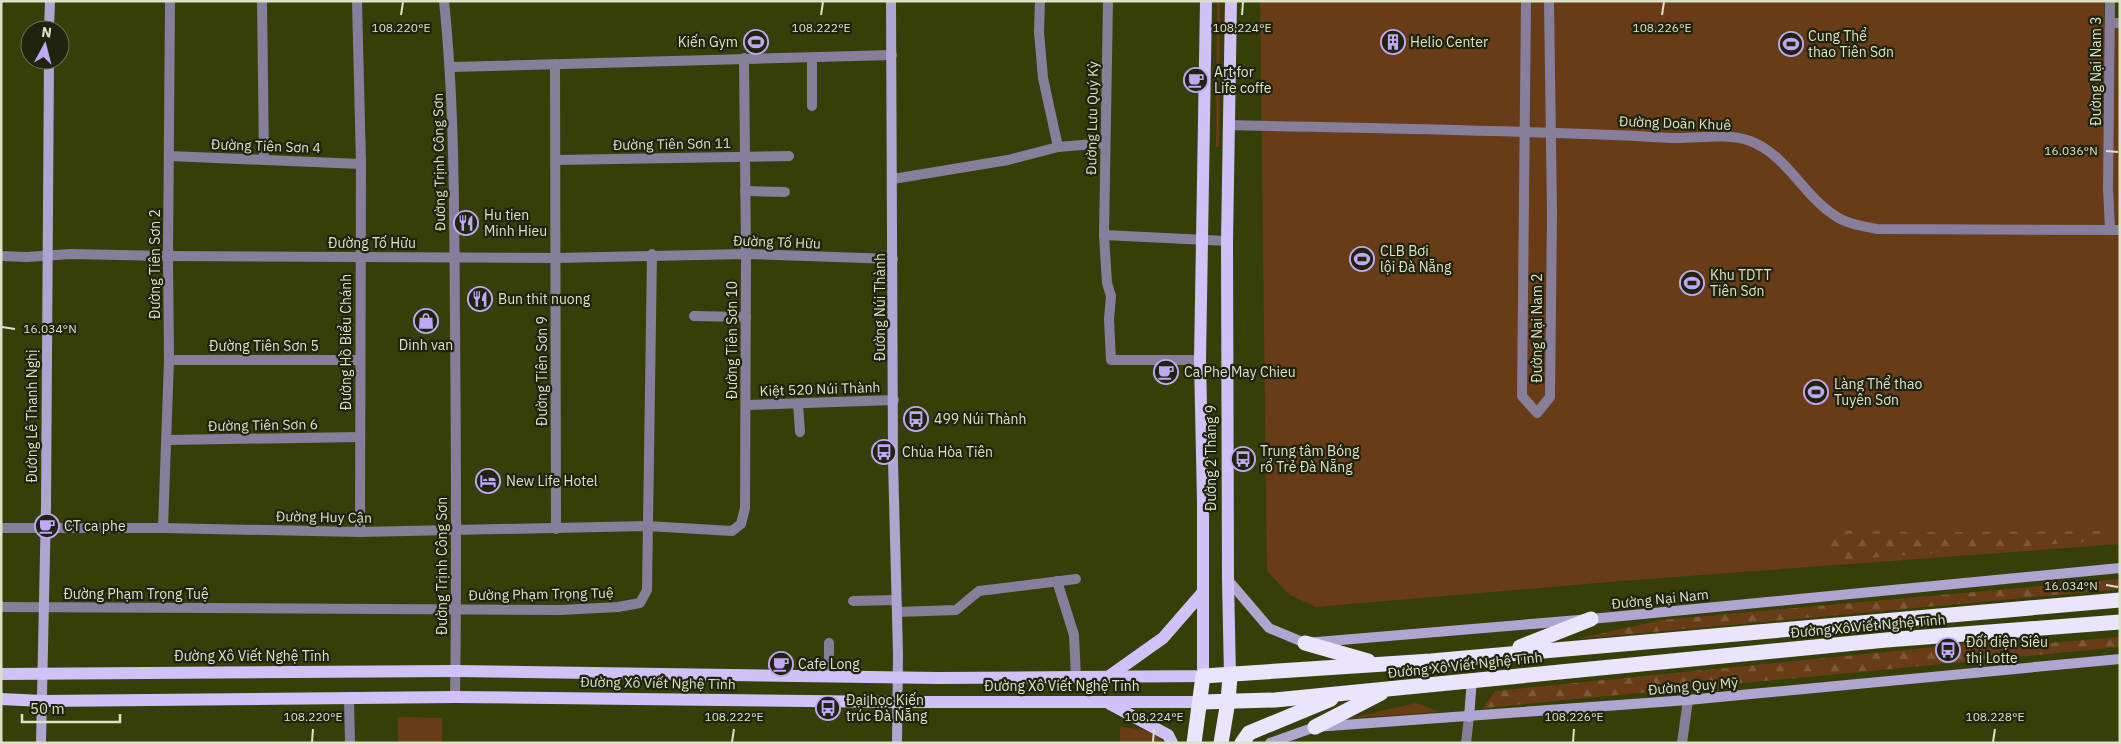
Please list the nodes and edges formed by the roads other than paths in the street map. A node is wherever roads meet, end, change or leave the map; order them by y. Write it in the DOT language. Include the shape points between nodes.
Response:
graph roads {
  1 [pos="50,1"];
  2 [pos="170,1"];
  3 [pos="262,1"];
  4 [pos="357,1"];
  5 [pos="444,1"];
  6 [pos="891,1"];
  7 [pos="1040,1"];
  8 [pos="1108,1"];
  9 [pos="1206,1"];
  10 [pos="1231,1"];
  11 [pos="1526,1"];
  12 [pos="1549,1"];
  13 [pos="2110,1"];
  14 [pos="49,20"];
  15 [pos="2115,23"];
  16 [pos="892,55"];
  17 [pos="744,58"];
  18 [pos="812,58"];
  19 [pos="555,64"];
  20 [pos="451,67"];
  21 [pos="49,70"];
  22 [pos="812,106"];
  23 [pos="1229,126"];
  24 [pos="1526,132"];
  25 [pos="1551,132"];
  26 [pos="1105,143"];
  27 [pos="1058,147"];
  28 [pos="169,156"];
  29 [pos="744,156"];
  30 [pos="789,156"];
  31 [pos="264,160"];
  32 [pos="556,160"];
  33 [pos="361,164"];
  34 [pos="894,179"];
  35 [pos="745,191"];
  36 [pos="785,192"];
  37 [pos="2115,230"];
  38 [pos="1104,235"];
  39 [pos="1201,241"];
  40 [pos="1227,241"];
  41 [pos="652,254"];
  42 [pos="746,254"];
  43 [pos="1,256"];
  44 [pos="46,256"];
  45 [pos="168,256"];
  46 [pos="361,257"];
  47 [pos="455,258"];
  48 [pos="555,258"];
  49 [pos="893,259"];
  50 [pos="694,316"];
  51 [pos="746,317"];
  52 [pos="169,360"];
  53 [pos="359,360"];
  54 [pos="1200,360"];
  55 [pos="894,400"];
  56 [pos="798,404"];
  57 [pos="746,406"];
  58 [pos="800,432"];
  59 [pos="360,437"];
  60 [pos="167,440"];
  61 [pos="647,526"];
  62 [pos="1,528"];
  63 [pos="44,528"];
  64 [pos="163,528"];
  65 [pos="556,529"];
  66 [pos="456,530"];
  67 [pos="360,532"];
  68 [pos="2120,568"];
  69 [pos="1076,579"];
  70 [pos="1228,580"];
  71 [pos="1057,581"];
  72 [pos="1203,592"];
  73 [pos="896,600"];
  74 [pos="2120,600"];
  75 [pos="853,601"];
  76 [pos="1,607"];
  77 [pos="43,608"];
  78 [pos="455,609"];
  79 [pos="897,612"];
  80 [pos="1591,619"];
  81 [pos="2120,622"];
  82 [pos="829,643"];
  83 [pos="1305,644"];
  84 [pos="1504,653"];
  85 [pos="2120,659"];
  86 [pos="1379,664"];
  87 [pos="455,671"];
  88 [pos="1,674"];
  89 [pos="43,674"];
  90 [pos="1203,676"];
  91 [pos="1230,676"];
  92 [pos="829,677"];
  93 [pos="898,677"];
  94 [pos="1108,677"];
  95 [pos="1076,678"];
  96 [pos="1472,679"];
  97 [pos="1387,690"];
  98 [pos="1346,692"];
  99 [pos="455,697"];
  100 [pos="1,699"];
  101 [pos="349,699"];
  102 [pos="1688,700"];
  103 [pos="43,701"];
  104 [pos="1228,701"];
  105 [pos="898,702"];
  106 [pos="1201,702"];
  107 [pos="1108,703"];
  108 [pos="1469,717"];
  109 [pos="1315,727"];
  110 [pos="41,743"];
  111 [pos="350,743"];
  112 [pos="896,743"];
  113 [pos="1172,743"];
  114 [pos="1194,743"];
  115 [pos="1221,743"];
  116 [pos="1242,743"];
  117 [pos="1270,743"];
  118 [pos="1466,743"];
  119 [pos="1682,743"];
  1 -- 14 [label="street"];
  2 -- 28 [label="street, Đường Tiên Sơn 2"];
  3 -- 31 [label="street"];
  4 -- 33 [label="street, Đường Hồ Biểu Chánh"];
  5 -- 20 [label="street, Đường Trịnh Công Sơn"];
  6 -- 16 [label="street, Đường Núi Thành"];
  7 -- 27 [label="street" via="1043,78"];
  8 -- 26 [label="street, Đường Lưu Quý Kỳ"];
  9 -- 39 [label="main road, Đường 2 Tháng 9"];
  10 -- 23 [label="main road, Đường 2 Tháng 9"];
  11 -- 24 [label="street, Đường Nại Nam 2"];
  12 -- 25 [label="street, Đường Nại Nam 2"];
  13 -- 15 [label="street, Đường Nại Nam 3"];
  15 -- 37 [label="street, Đường Nại Nam 3"];
  16 -- 18 [label="street"];
  16 -- 34 [label="street, Đường Núi Thành"];
  17 -- 18 [label="street"];
  17 -- 19 [label="street"];
  17 -- 29 [label="street, Đường Tiên Sơn 10"];
  18 -- 22 [label="street"];
  19 -- 20 [label="street"];
  19 -- 32 [label="street, Đường Tiên Sơn 9"];
  20 -- 47 [label="street, Đường Trịnh Công Sơn"];
  21 -- 44 [label="street, Đường Lê Thanh Nghị"];
  23 -- 24 [label="street, Đường Doãn Khuê"];
  23 -- 40 [label="main road, Đường 2 Tháng 9"];
  24 -- 25 [label="street, Đường Doãn Khuê"];
  24 -- 25 [label="street, Đường Nại Nam 2" via="1522,396 1537,413 1550,397"];
  25 -- 37 [label="street, Đường Doãn Khuê" via="1749,140 1784,165 1818,203 1836,217 1877,229"];
  26 -- 27 [label="street"];
  26 -- 38 [label="street, Đường Lưu Quý Kỳ"];
  27 -- 34 [label="street" via="1008,160"];
  28 -- 31 [label="street, Đường Tiên Sơn 4"];
  28 -- 45 [label="street, Đường Tiên Sơn 2"];
  29 -- 30 [label="street, Đường Tiên Sơn 11"];
  29 -- 32 [label="street, Đường Tiên Sơn 11"];
  29 -- 35 [label="street, Đường Tiên Sơn 10"];
  31 -- 33 [label="street, Đường Tiên Sơn 4"];
  32 -- 48 [label="street, Đường Tiên Sơn 9"];
  33 -- 46 [label="street, Đường Hồ Biểu Chánh"];
  34 -- 49 [label="street, Đường Núi Thành"];
  35 -- 36 [label="street"];
  35 -- 42 [label="street, Đường Tiên Sơn 10"];
  38 -- 39 [label="street"];
  38 -- 54 [label="street, Đường Lưu Quý Kỳ" via="1110,296 1111,360"];
  39 -- 40 [label="street"];
  39 -- 54 [label="main road, Đường 2 Tháng 9"];
  40 -- 70 [label="main road, Đường 2 Tháng 9"];
  41 -- 42 [label="street, Đường Tố Hữu"];
  41 -- 48 [label="street, Đường Tố Hữu"];
  41 -- 61 [label="street, Đường Phạm Trọng Tuệ"];
  42 -- 49 [label="street, Đường Tố Hữu"];
  42 -- 51 [label="street, Đường Tiên Sơn 10"];
  43 -- 44 [label="street, Đường Tố Hữu"];
  44 -- 45 [label="street, Đường Tố Hữu"];
  44 -- 63 [label="street, Đường Lê Thanh Nghị"];
  45 -- 46 [label="street, Đường Tố Hữu"];
  45 -- 52 [label="street, Đường Tiên Sơn 2"];
  46 -- 47 [label="street, Đường Tố Hữu"];
  46 -- 53 [label="street, Đường Hồ Biểu Chánh"];
  47 -- 48 [label="street, Đường Tố Hữu"];
  47 -- 66 [label="street, Đường Trịnh Công Sơn"];
  48 -- 65 [label="street, Đường Tiên Sơn 9"];
  49 -- 55 [label="street, Đường Núi Thành"];
  50 -- 51 [label="street"];
  51 -- 57 [label="street, Đường Tiên Sơn 10"];
  52 -- 53 [label="street, Đường Tiên Sơn 5"];
  52 -- 60 [label="street, Đường Tiên Sơn 2"];
  53 -- 59 [label="street, Đường Hồ Biểu Chánh"];
  54 -- 72 [label="main road, Đường 2 Tháng 9"];
  55 -- 56 [label="street, Kiệt 520 Núi Thành"];
  55 -- 73 [label="street, Đường Núi Thành"];
  56 -- 57 [label="street, Kiệt 520 Núi Thành"];
  56 -- 58 [label="street"];
  57 -- 61 [label="street, Đường Tiên Sơn 10" via="742,524 732,531"];
  59 -- 60 [label="street, Đường Tiên Sơn 6"];
  59 -- 67 [label="street, Đường Hồ Biểu Chánh"];
  60 -- 64 [label="street, Đường Tiên Sơn 2"];
  61 -- 65 [label="street, Đường Huy Cận"];
  61 -- 78 [label="street, Đường Phạm Trọng Tuệ" via="647,590 640,603 560,610"];
  62 -- 63 [label="street, Đường Huy Cận"];
  63 -- 64 [label="street, Đường Huy Cận"];
  63 -- 77 [label="street, Đường Lê Thanh Nghị"];
  64 -- 67 [label="street, Đường Huy Cận"];
  65 -- 66 [label="street, Đường Huy Cận"];
  66 -- 67 [label="street, Đường Huy Cận"];
  66 -- 78 [label="street, Đường Trịnh Công Sơn"];
  68 -- 80 [label="street, Đường Nại Nam"];
  69 -- 71 [label="street"];
  70 -- 83 [label="street, Đường Nại Nam" via="1269,628"];
  70 -- 91 [label="main road, Đường 2 Tháng 9"];
  71 -- 79 [label="street" via="979,591 956,610"];
  71 -- 95 [label="street" via="1074,635"];
  72 -- 90 [label="main road, Đường 2 Tháng 9"];
  72 -- 94 [label="main road" via="1163,638"];
  73 -- 75 [label="street"];
  73 -- 79 [label="street, Đường Núi Thành"];
  74 -- 84 [label="highway, Đường Xô Viết Nghệ Tĩnh"];
  76 -- 77 [label="street, Đường Phạm Trọng Tuệ"];
  77 -- 78 [label="street, Đường Phạm Trọng Tuệ"];
  77 -- 89 [label="street, Đường Lê Thanh Nghị"];
  78 -- 87 [label="street, Đường Trịnh Công Sơn"];
  79 -- 93 [label="street, Đường Núi Thành"];
  80 -- 83 [label="street, Đường Nại Nam"];
  80 -- 84 [label="highway"];
  81 -- 96 [label="highway, Đường Xô Viết Nghệ Tĩnh" via="1886,640"];
  82 -- 92 [label="street"];
  83 -- 86 [label="highway"];
  84 -- 86 [label="highway, Đường Xô Viết Nghệ Tĩnh"];
  85 -- 102 [label="street, Đường Quy Mỹ"];
  86 -- 91 [label="highway, Đường Xô Viết Nghệ Tĩnh"];
  87 -- 89 [label="main road, Đường Xô Viết Nghệ Tĩnh"];
  87 -- 92 [label="main road, Đường Xô Viết Nghệ Tĩnh"];
  87 -- 99 [label="street, Đường Trịnh Công Sơn"];
  88 -- 89 [label="main road, Đường Xô Viết Nghệ Tĩnh"];
  89 -- 103 [label="street, Đường Lê Thanh Nghị"];
  90 -- 91 [label="highway, Đường Xô Viết Nghệ Tĩnh"];
  90 -- 94 [label="main road, Đường Xô Viết Nghệ Tĩnh"];
  90 -- 106 [label="highway"];
  91 -- 104 [label="highway"];
  92 -- 93 [label="main road, Đường Xô Viết Nghệ Tĩnh"];
  93 -- 95 [label="main road, Đường Xô Viết Nghệ Tĩnh"];
  93 -- 105 [label="street, Đường Núi Thành"];
  94 -- 95 [label="main road, Đường Xô Viết Nghệ Tĩnh"];
  96 -- 97 [label="highway, Đường Xô Viết Nghệ Tĩnh"];
  96 -- 108 [label="street"];
  97 -- 98 [label="highway, Đường Xô Viết Nghệ Tĩnh"];
  97 -- 109 [label="highway"];
  98 -- 104 [label="highway, Đường Xô Viết Nghệ Tĩnh" via="1275,700"];
  98 -- 116 [label="highway" via="1250,733"];
  99 -- 101 [label="main road, Đường Xô Viết Nghệ Tĩnh"];
  99 -- 105 [label="main road, Đường Xô Viết Nghệ Tĩnh"];
  100 -- 103 [label="main road, Đường Xô Viết Nghệ Tĩnh"];
  101 -- 103 [label="main road, Đường Xô Viết Nghệ Tĩnh"];
  101 -- 111 [label="street"];
  102 -- 108 [label="street, Đường Quy Mỹ"];
  102 -- 119 [label="street"];
  103 -- 110 [label="street, Đường Lê Thanh Nghị"];
  104 -- 106 [label="highway, Đường Xô Viết Nghệ Tĩnh"];
  104 -- 115 [label="highway"];
  105 -- 107 [label="main road, Đường Xô Viết Nghệ Tĩnh"];
  105 -- 112 [label="street, Đường Núi Thành"];
  106 -- 107 [label="main road, Đường Xô Viết Nghệ Tĩnh"];
  106 -- 114 [label="highway"];
  107 -- 113 [label="main road" via="1168,735"];
  108 -- 109 [label="street, Đường Quy Mỹ"];
  108 -- 118 [label="street"];
  109 -- 117 [label="street, Đường Quy Mỹ"];
}
